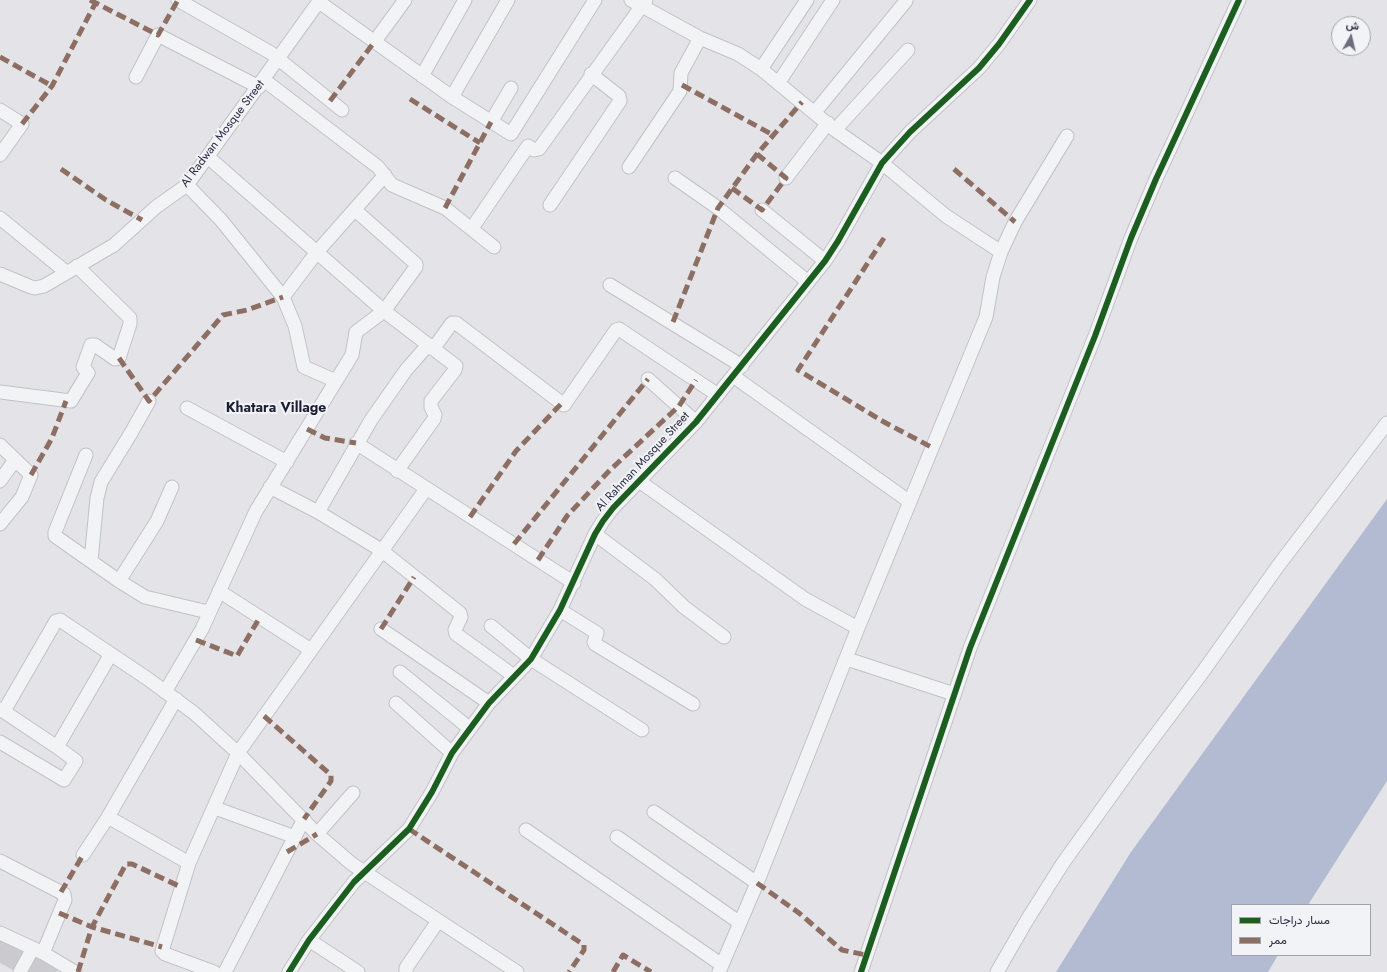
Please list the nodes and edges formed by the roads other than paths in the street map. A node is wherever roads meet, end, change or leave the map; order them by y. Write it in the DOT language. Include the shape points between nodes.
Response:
graph roads {
  1 [pos="178,0"];
  2 [pos="405,0"];
  3 [pos="466,0"];
  4 [pos="508,0"];
  5 [pos="595,0"];
  6 [pos="807,0"];
  7 [pos="833,0"];
  8 [pos="1030,0"];
  9 [pos="1239,0"];
  10 [pos="319,1"];
  11 [pos="906,1"];
  12 [pos="640,2"];
  13 [pos="700,38"];
  14 [pos="375,41"];
  15 [pos="908,50"];
  16 [pos="279,59"];
  17 [pos="762,69"];
  18 [pos="591,74"];
  19 [pos="422,76"];
  20 [pos="136,77"];
  21 [pos="779,82"];
  22 [pos="262,83"];
  23 [pos="511,88"];
  24 [pos="452,97"];
  25 [pos="0,110"];
  26 [pos="342,110"];
  27 [pos="815,112"];
  28 [pos="491,122"];
  29 [pos="832,126"];
  30 [pos="511,134"];
  31 [pos="1067,136"];
  32 [pos="528,146"];
  33 [pos="0,155"];
  34 [pos="208,157"];
  35 [pos="882,163"];
  36 [pos="629,167"];
  37 [pos="385,175"];
  38 [pos="675,178"];
  39 [pos="786,178"];
  40 [pos="187,185"];
  41 [pos="550,205"];
  42 [pos="355,210"];
  43 [pos="762,210"];
  44 [pos="0,218"];
  45 [pos="472,228"];
  46 [pos="494,247"];
  47 [pos="317,252"];
  48 [pos="1001,252"];
  49 [pos="825,261"];
  50 [pos="72,269"];
  51 [pos="1,277"];
  52 [pos="808,282"];
  53 [pos="610,285"];
  54 [pos="283,297"];
  55 [pos="384,311"];
  56 [pos="430,347"];
  57 [pos="742,366"];
  58 [pos="733,376"];
  59 [pos="648,379"];
  60 [pos="336,381"];
  61 [pos="0,392"];
  62 [pos="718,395"];
  63 [pos="149,401"];
  64 [pos="187,408"];
  65 [pos="696,422"];
  66 [pos="1387,423"];
  67 [pos="356,443"];
  68 [pos="0,445"];
  69 [pos="86,455"];
  70 [pos="15,460"];
  71 [pos="287,462"];
  72 [pos="397,471"];
  73 [pos="0,481"];
  74 [pos="640,481"];
  75 [pos="172,487"];
  76 [pos="270,487"];
  77 [pos="426,489"];
  78 [pos="910,502"];
  79 [pos="318,512"];
  80 [pos="0,524"];
  81 [pos="594,534"];
  82 [pos="381,550"];
  83 [pos="90,561"];
  84 [pos="119,581"];
  85 [pos="574,584"];
  86 [pos="219,591"];
  87 [pos="560,610"];
  88 [pos="208,612"];
  89 [pos="491,626"];
  90 [pos="858,628"];
  91 [pos="381,629"];
  92 [pos="724,637"];
  93 [pos="311,650"];
  94 [pos="110,654"];
  95 [pos="531,659"];
  96 [pos="847,659"];
  97 [pos="400,672"];
  98 [pos="514,676"];
  99 [pos="165,692"];
  100 [pos="954,694"];
  101 [pos="176,699"];
  102 [pos="396,703"];
  103 [pos="489,703"];
  104 [pos="693,704"];
  105 [pos="2,710"];
  106 [pos="469,728"];
  107 [pos="642,730"];
  108 [pos="0,742"];
  109 [pos="57,747"];
  110 [pos="238,753"];
  111 [pos="452,753"];
  112 [pos="353,793"];
  113 [pos="215,808"];
  114 [pos="654,812"];
  115 [pos="108,817"];
  116 [pos="304,819"];
  117 [pos="526,830"];
  118 [pos="318,834"];
  119 [pos="295,837"];
  120 [pos="616,837"];
  121 [pos="83,855"];
  122 [pos="0,861"];
  123 [pos="189,863"];
  124 [pos="362,872"];
  125 [pos="757,883"];
  126 [pos="438,921"];
  127 [pos="740,922"];
  128 [pos="0,933"];
  129 [pos="310,940"];
  130 [pos="38,950"];
  131 [pos="720,969"];
  132 [pos="20,972"];
  133 [pos="75,972"];
  134 [pos="214,972"];
  135 [pos="226,972"];
  136 [pos="289,972"];
  137 [pos="358,972"];
  138 [pos="406,972"];
  139 [pos="517,972"];
  140 [pos="861,972"];
  141 [pos="997,972"];
  1 -- 16 [label="street"];
  2 -- 14 [label="street"];
  3 -- 19 [label="street"];
  4 -- 24 [label="street"];
  5 -- 30 [label="street"];
  6 -- 17 [label="street"];
  7 -- 21 [label="street"];
  8 -- 35 [label="street, Al Rahman Mosque Street" via="979,68 910,132"];
  9 -- 100 [label="street" via="1131,238"];
  10 -- 14 [label="street"];
  10 -- 16 [label="street, Al Radwan Mosque Street"];
  11 -- 27 [label="street"];
  12 -- 13 [label="street"];
  12 -- 18 [label="street"];
  13 -- 17 [label="street" via="738,54"];
  13 -- 36 [label="street" via="681,73 680,91"];
  14 -- 19 [label="street"];
  15 -- 29 [label="street"];
  16 -- 22 [label="street, Al Radwan Mosque Street"];
  16 -- 26 [label="street"];
  17 -- 21 [label="street"];
  18 -- 32 [label="street" via="539,149"];
  18 -- 41 [label="street" via="619,96 620,100"];
  19 -- 24 [label="street"];
  20 -- 22 [label="street" via="158,35"];
  21 -- 27 [label="street"];
  22 -- 34 [label="street, Al Radwan Mosque Street"];
  22 -- 37 [label="street"];
  23 -- 28 [label="street"];
  24 -- 28 [label="street"];
  25 -- 33 [label="street" via="22,124"];
  27 -- 29 [label="street"];
  28 -- 30 [label="street"];
  29 -- 35 [label="street"];
  29 -- 39 [label="street"];
  30 -- 32 [label="street"];
  31 -- 48 [label="street" via="1015,222"];
  32 -- 45 [label="street"];
  34 -- 40 [label="street, Al Radwan Mosque Street"];
  34 -- 47 [label="street"];
  35 -- 48 [label="street" via="946,216"];
  35 -- 49 [label="street, Al Rahman Mosque Street"];
  37 -- 42 [label="street"];
  37 -- 45 [label="street" via="392,185 445,208"];
  38 -- 52 [label="street" via="718,208"];
  40 -- 50 [label="street, Al Radwan Mosque Street" via="156,207 124,238"];
  40 -- 54 [label="street" via="220,220"];
  42 -- 47 [label="street"];
  42 -- 55 [label="street" via="416,266"];
  43 -- 49 [label="street"];
  44 -- 50 [label="street"];
  45 -- 46 [label="street"];
  47 -- 54 [label="street"];
  47 -- 55 [label="street"];
  48 -- 78 [label="street" via="993,277 986,317"];
  49 -- 52 [label="street, Al Rahman Mosque Street"];
  50 -- 51 [label="street, Al Radwan Mosque Street" via="39,288"];
  50 -- 61 [label="street" via="130,318 119,358 115,359 95,345 91,345 83,367 88,373 71,401"];
  52 -- 57 [label="street, Al Rahman Mosque Street"];
  53 -- 57 [label="street"];
  54 -- 60 [label="street" via="295,326 302,364 307,369"];
  55 -- 56 [label="street"];
  55 -- 60 [label="street" via="356,332 352,355"];
  56 -- 62 [label="street" via="456,323 564,405 619,329"];
  56 -- 67 [label="street" via="388,394"];
  56 -- 72 [label="street" via="456,368 431,401 434,419"];
  57 -- 58 [label="street, Al Rahman Mosque Street"];
  58 -- 62 [label="street, Al Rahman Mosque Street"];
  58 -- 78 [label="street"];
  59 -- 65 [label="street"];
  60 -- 71 [label="street"];
  62 -- 65 [label="street, Al Rahman Mosque Street"];
  63 -- 83 [label="street" via="100,482"];
  64 -- 71 [label="street"];
  65 -- 74 [label="street, Al Rahman Mosque Street"];
  66 -- 141 [label="street" via="1138,757 1063,864"];
  67 -- 72 [label="street"];
  67 -- 79 [label="street"];
  68 -- 70 [label="street"];
  69 -- 83 [label="street" via="54,535"];
  70 -- 73 [label="street"];
  70 -- 80 [label="street" via="31,476 22,497"];
  71 -- 76 [label="street"];
  72 -- 77 [label="street"];
  74 -- 81 [label="street, Al Rahman Mosque Street" via="613,508"];
  74 -- 90 [label="street" via="798,594"];
  75 -- 84 [label="street" via="156,521"];
  76 -- 79 [label="street"];
  76 -- 86 [label="street"];
  77 -- 82 [label="street"];
  77 -- 85 [label="street"];
  78 -- 90 [label="street"];
  79 -- 82 [label="street"];
  81 -- 85 [label="street, Al Rahman Mosque Street"];
  81 -- 92 [label="street" via="652,576 684,607"];
  82 -- 93 [label="street"];
  82 -- 98 [label="street" via="460,614 456,634"];
  83 -- 84 [label="street"];
  84 -- 88 [label="street" via="155,601"];
  85 -- 87 [label="street, Al Rahman Mosque Street"];
  86 -- 88 [label="street"];
  86 -- 93 [label="street"];
  87 -- 95 [label="street, Al Rahman Mosque Street"];
  87 -- 104 [label="street" via="596,632 595,644"];
  88 -- 99 [label="street" via="196,640"];
  89 -- 95 [label="street"];
  90 -- 96 [label="street"];
  91 -- 103 [label="street"];
  93 -- 110 [label="street"];
  94 -- 99 [label="street"];
  94 -- 105 [label="street" via="60,620 56,620"];
  94 -- 109 [label="street"];
  95 -- 98 [label="street, Al Rahman Mosque Street"];
  95 -- 107 [label="street"];
  96 -- 100 [label="street"];
  96 -- 125 [label="street"];
  97 -- 106 [label="street"];
  98 -- 103 [label="street, Al Rahman Mosque Street"];
  99 -- 101 [label="street"];
  100 -- 140 [label="street"];
  101 -- 110 [label="street"];
  101 -- 115 [label="street"];
  102 -- 111 [label="street"];
  103 -- 106 [label="street, Al Rahman Mosque Street"];
  105 -- 109 [label="street"];
  106 -- 111 [label="street, Al Rahman Mosque Street"];
  108 -- 109 [label="street" via="64,780 76,760"];
  110 -- 113 [label="street"];
  110 -- 116 [label="street"];
  111 -- 124 [label="street, Al Rahman Mosque Street" via="409,829"];
  112 -- 118 [label="street"];
  113 -- 119 [label="street"];
  113 -- 123 [label="street"];
  114 -- 125 [label="street"];
  115 -- 121 [label="street"];
  115 -- 123 [label="street"];
  116 -- 118 [label="street"];
  116 -- 119 [label="street"];
  117 -- 131 [label="street"];
  118 -- 124 [label="street"];
  119 -- 135 [label="street"];
  120 -- 127 [label="street"];
  122 -- 130 [label="street" via="64,894 65,900"];
  123 -- 134 [label="street" via="162,951"];
  124 -- 126 [label="street"];
  124 -- 129 [label="street, Al Rahman Mosque Street"];
  125 -- 127 [label="street"];
  126 -- 138 [label="street" via="406,968"];
  126 -- 139 [label="street"];
  127 -- 131 [label="street"];
  128 -- 130 [label="street"];
  129 -- 136 [label="street, Al Rahman Mosque Street"];
  129 -- 137 [label="street"];
  130 -- 132 [label="street"];
  130 -- 133 [label="street"];
}
